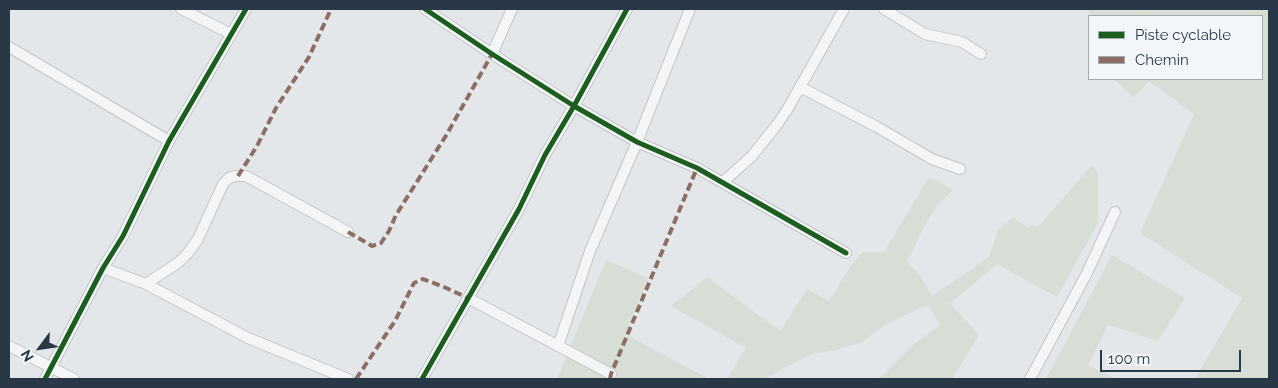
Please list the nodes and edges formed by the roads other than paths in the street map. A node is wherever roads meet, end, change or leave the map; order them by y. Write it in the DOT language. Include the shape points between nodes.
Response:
graph roads {
  1 [pos="181,9"];
  2 [pos="246,9"];
  3 [pos="425,9"];
  4 [pos="512,9"];
  5 [pos="627,9"];
  6 [pos="690,9"];
  7 [pos="844,9"];
  8 [pos="884,9"];
  9 [pos="230,34"];
  10 [pos="9,47"];
  11 [pos="492,54"];
  12 [pos="981,54"];
  13 [pos="800,86"];
  14 [pos="574,106"];
  15 [pos="169,140"];
  16 [pos="637,142"];
  17 [pos="960,169"];
  18 [pos="724,182"];
  19 [pos="1115,212"];
  20 [pos="348,232"];
  21 [pos="846,253"];
  22 [pos="103,268"];
  23 [pos="146,284"];
  24 [pos="468,298"];
  25 [pos="9,346"];
  26 [pos="558,346"];
  27 [pos="51,368"];
  28 [pos="611,374"];
  29 [pos="45,379"];
  30 [pos="74,379"];
  31 [pos="348,379"];
  32 [pos="422,379"];
  33 [pos="1030,379"];
  1 -- 9 [label="street"];
  2 -- 9 [label="street"];
  3 -- 11 [label="street"];
  4 -- 11 [label="street"];
  5 -- 14 [label="street"];
  6 -- 16 [label="street"];
  7 -- 13 [label="street"];
  8 -- 12 [label="street" via="925,34 962,42"];
  9 -- 15 [label="street"];
  10 -- 15 [label="street"];
  11 -- 14 [label="street"];
  13 -- 17 [label="street" via="932,159"];
  13 -- 18 [label="street" via="763,142"];
  14 -- 16 [label="street"];
  14 -- 24 [label="street"];
  15 -- 22 [label="street" via="123,236"];
  16 -- 18 [label="street"];
  16 -- 26 [label="street" via="590,251"];
  18 -- 21 [label="street"];
  19 -- 33 [label="street" via="1087,273"];
  20 -- 23 [label="street" via="246,176 235,176 223,184 198,239 188,253"];
  22 -- 23 [label="street"];
  22 -- 27 [label="street"];
  23 -- 31 [label="street" via="248,338"];
  24 -- 26 [label="street"];
  24 -- 32 [label="street"];
  25 -- 27 [label="street"];
  26 -- 28 [label="street"];
  27 -- 29 [label="street"];
  27 -- 30 [label="street"];
}
